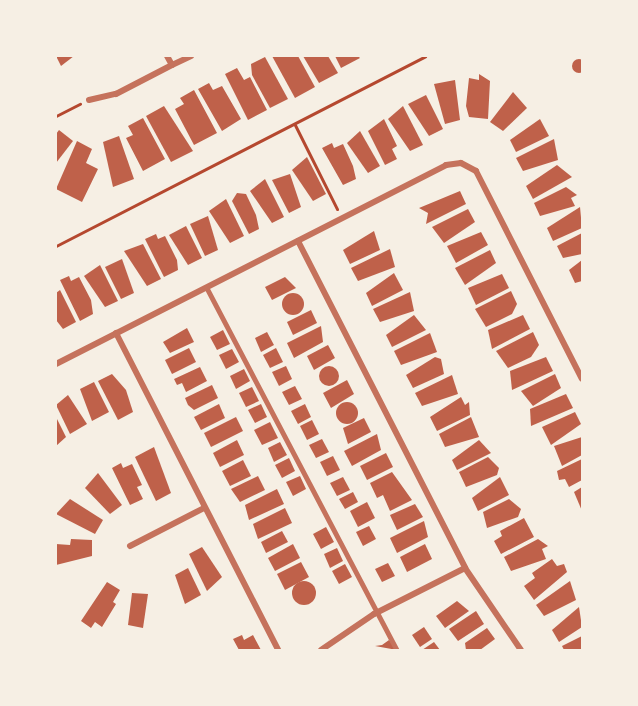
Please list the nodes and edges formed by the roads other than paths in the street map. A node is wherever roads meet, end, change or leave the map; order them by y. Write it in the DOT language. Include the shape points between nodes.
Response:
graph roads {
  1 [pos="167,56"];
  2 [pos="191,56"];
  3 [pos="172,65"];
  4 [pos="89,100"];
  5 [pos="298,241"];
  6 [pos="207,288"];
  7 [pos="116,333"];
  8 [pos="56,364"];
  9 [pos="582,379"];
  10 [pos="204,508"];
  11 [pos="130,546"];
  12 [pos="465,568"];
  13 [pos="375,614"];
  14 [pos="278,651"];
  15 [pos="321,651"];
  16 [pos="397,651"];
  17 [pos="521,651"];
  1 -- 3 [label="street"];
  2 -- 3 [label="street"];
  3 -- 4 [label="street" via="116,94"];
  5 -- 6 [label="street"];
  5 -- 9 [label="street" via="446,165 466,164 479,177"];
  5 -- 12 [label="street"];
  6 -- 7 [label="street"];
  6 -- 13 [label="lane"];
  7 -- 8 [label="street"];
  7 -- 10 [label="street"];
  10 -- 11 [label="street"];
  10 -- 14 [label="street"];
  12 -- 13 [label="street"];
  12 -- 17 [label="street"];
  13 -- 15 [label="street"];
  13 -- 16 [label="lane"];
}
